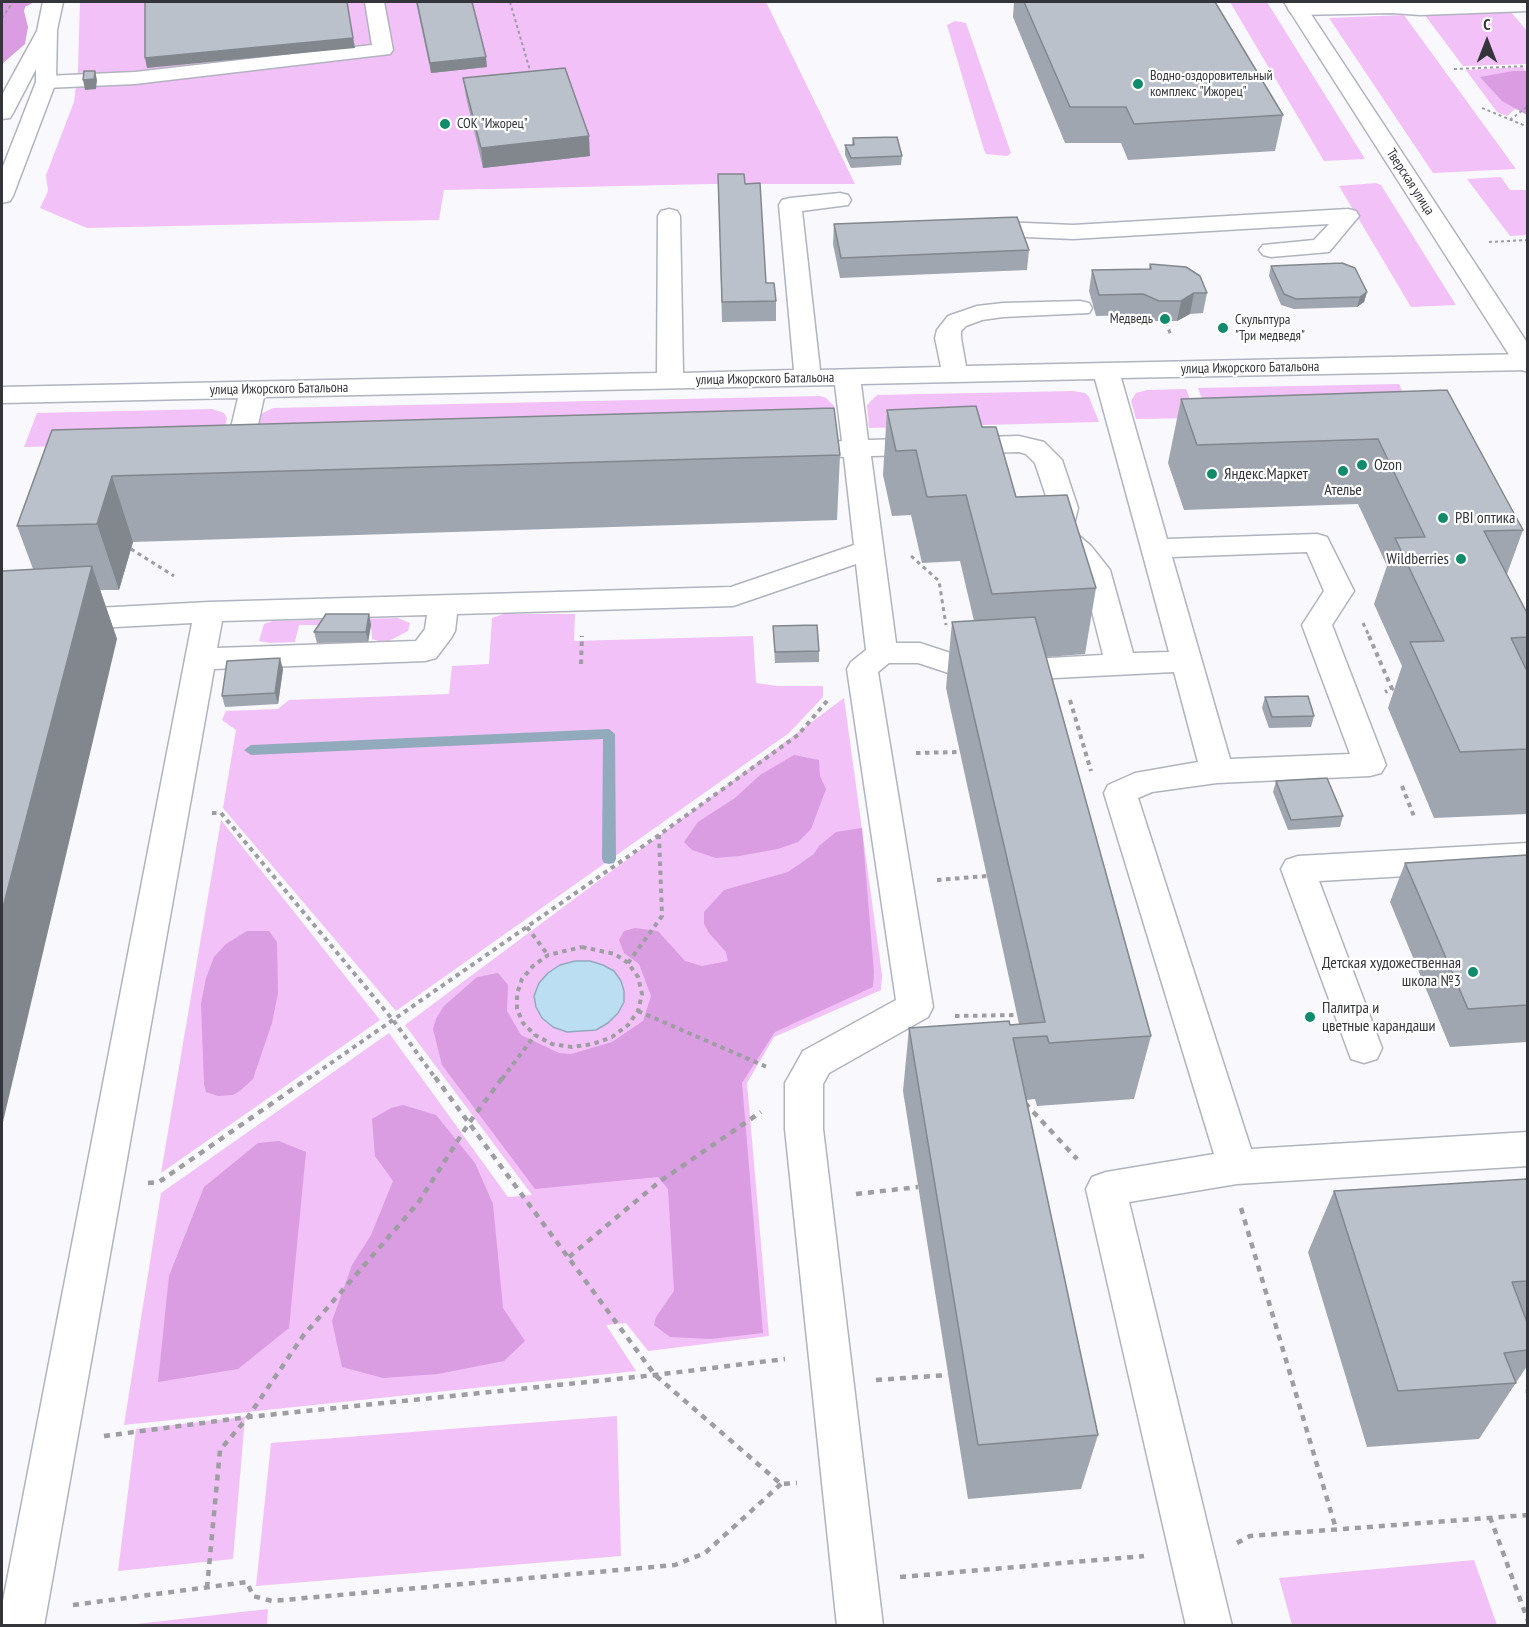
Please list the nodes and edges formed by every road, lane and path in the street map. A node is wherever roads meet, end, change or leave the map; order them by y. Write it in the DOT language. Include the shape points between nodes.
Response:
graph roads {
  1 [pos="13,2"];
  2 [pos="53,2"];
  3 [pos="374,2"];
  4 [pos="510,2"];
  5 [pos="1295,5"];
  6 [pos="1527,5"];
  7 [pos="2,18"];
  8 [pos="47,30"];
  9 [pos="1527,67"];
  10 [pos="1454,69"];
  11 [pos="531,74"];
  12 [pos="46,81"];
  13 [pos="1527,106"];
  14 [pos="1482,108"];
  15 [pos="2,113"];
  16 [pos="1510,120"];
  17 [pos="1527,127"];
  18 [pos="2,196"];
  19 [pos="840,200"];
  20 [pos="669,216"];
  21 [pos="953,229"];
  22 [pos="1527,240"];
  23 [pos="1488,242"];
  24 [pos="1271,250"];
  25 [pos="1080,308"];
  26 [pos="1527,363"];
  27 [pos="1106,371"];
  28 [pos="955,374"];
  29 [pos="847,377"];
  30 [pos="808,378"];
  31 [pos="670,381"];
  32 [pos="253,389"];
  33 [pos="2,395"];
  34 [pos="857,449"];
  35 [pos="810,450"];
  36 [pos="277,463"];
  37 [pos="131,549"];
  38 [pos="1155,549"];
  39 [pos="868,550"];
  40 [pos="907,553"];
  41 [pos="174,576"];
  42 [pos="443,605"];
  43 [pos="209,612"];
  44 [pos="2,623"];
  45 [pos="200,659"];
  46 [pos="872,661"];
  47 [pos="1186,661"];
  48 [pos="1121,665"];
  49 [pos="1060,668"];
  50 [pos="976,672"];
  51 [pos="960,752"];
  52 [pos="908,753"];
  53 [pos="1216,771"];
  54 [pos="1120,793"];
  55 [pos="171,814"];
  56 [pos="659,834"];
  57 [pos="1527,856"];
  58 [pos="987,876"];
  59 [pos="933,881"];
  60 [pos="527,927"];
  61 [pos="548,955"];
  62 [pos="628,963"];
  63 [pos="638,1011"];
  64 [pos="1017,1015"];
  65 [pos="947,1016"];
  66 [pos="393,1020"];
  67 [pos="535,1035"];
  68 [pos="1364,1048"];
  69 [pos="804,1083"];
  70 [pos="1023,1100"];
  71 [pos="469,1123"];
  72 [pos="1527,1149"];
  73 [pos="1237,1167"];
  74 [pos="102,1187"];
  75 [pos="918,1187"];
  76 [pos="1106,1189"];
  77 [pos="848,1195"];
  78 [pos="568,1258"];
  79 [pos="830,1353"];
  80 [pos="871,1371"];
  81 [pos="655,1375"];
  82 [pos="948,1375"];
  83 [pos="873,1380"];
  84 [pos="874,1391"];
  85 [pos="248,1417"];
  86 [pos="55,1443"];
  87 [pos="844,1479"];
  88 [pos="781,1484"];
  89 [pos="1527,1515"];
  90 [pos="1490,1518"];
  91 [pos="1336,1529"];
  92 [pos="1191,1552"];
  93 [pos="897,1566"];
  94 [pos="899,1577"];
  95 [pos="855,1581"];
  96 [pos="207,1588"];
  97 [pos="22,1618"];
  98 [pos="1527,1621"];
  99 [pos="861,1626"];
  100 [pos="1209,1626"];
  1 -- 7 [label="path"];
  2 -- 8 [label="main road"];
  3 -- 12 [label="main road" via="383,50 135,78"];
  4 -- 11 [label="path"];
  5 -- 6 [label="main road" via="1420,9"];
  5 -- 26 [label="main road, Тверская улица"];
  8 -- 12 [label="main road"];
  8 -- 15 [label="main road"];
  9 -- 10 [label="path"];
  12 -- 18 [label="main road"];
  13 -- 16 [label="path"];
  14 -- 16 [label="path"];
  16 -- 17 [label="path"];
  19 -- 30 [label="main road" via="790,205"];
  20 -- 31 [label="main road"];
  21 -- 24 [label="main road" via="1000,227 1073,232 1348,216 1321,247"];
  22 -- 23 [label="path"];
  25 -- 28 [label="main road" via="1003,310 976,313 957,321 948,338"];
  26 -- 27 [label="main road, улица Ижорского Батальона"];
  27 -- 28 [label="main road, улица Ижорского Батальона"];
  27 -- 38 [label="main road"];
  28 -- 29 [label="main road, улица Ижорского Батальона"];
  29 -- 30 [label="main road, улица Ижорского Батальона"];
  29 -- 34 [label="main road"];
  30 -- 31 [label="main road, улица Ижорского Батальона"];
  31 -- 32 [label="main road, улица Ижорского Батальона"];
  32 -- 33 [label="main road, улица Ижорского Батальона"];
  32 -- 36 [label="main road" via="238,457 248,462"];
  34 -- 35 [label="main road"];
  34 -- 39 [label="main road"];
  34 -- 48 [label="main road" via="1019,444 1035,448 1048,460 1064,508 1060,525 1065,538 1096,570"];
  37 -- 41 [label="path"];
  38 -- 47 [label="main road"];
  38 -- 53 [label="main road" via="1317,543 1339,591 1317,625 1370,765"];
  39 -- 42 [label="main road" via="733,596"];
  39 -- 46 [label="main road"];
  40 -- 50 [label="path" via="939,581 951,649 971,658"];
  42 -- 43 [label="main road"];
  42 -- 45 [label="main road" via="440,631 425,651"];
  43 -- 44 [label="main road"];
  43 -- 45 [label="main road"];
  45 -- 55 [label="main road"];
  46 -- 50 [label="main road" via="920,652"];
  46 -- 56 [label="path" via="836,691 798,735"];
  46 -- 69 [label="main road" via="915,1006 816,1062"];
  47 -- 48 [label="main road"];
  47 -- 53 [label="main road"];
  48 -- 49 [label="main road"];
  49 -- 50 [label="main road"];
  49 -- 54 [label="path" via="1092,775"];
  51 -- 52 [label="path"];
  53 -- 54 [label="main road" via="1146,781"];
  54 -- 73 [label="main road"];
  55 -- 66 [label="path" via="221,813"];
  55 -- 74 [label="main road"];
  56 -- 60 [label="path"];
  56 -- 62 [label="path" via="662,916"];
  57 -- 68 [label="main road" via="1298,869"];
  58 -- 59 [label="path"];
  60 -- 61 [label="path"];
  60 -- 66 [label="path"];
  61 -- 62 [label="path" via="582,947 615,954"];
  61 -- 67 [label="path" via="522,979 517,993 517,1009 523,1023"];
  62 -- 63 [label="path" via="638,977 642,994"];
  63 -- 67 [label="path" via="612,1037 593,1044 552,1044"];
  63 -- 69 [label="path"];
  64 -- 65 [label="path"];
  66 -- 71 [label="path"];
  66 -- 74 [label="path" via="159,1182"];
  67 -- 71 [label="path"];
  69 -- 78 [label="path" via="659,1182"];
  69 -- 79 [label="main road" via="804,1129"];
  70 -- 76 [label="path"];
  71 -- 78 [label="path"];
  71 -- 85 [label="path" via="418,1203 303,1336"];
  72 -- 73 [label="main road"];
  73 -- 76 [label="main road"];
  73 -- 91 [label="path" via="1239,1202"];
  74 -- 86 [label="main road"];
  75 -- 77 [label="path"];
  76 -- 92 [label="main road"];
  78 -- 81 [label="path"];
  79 -- 81 [label="path"];
  79 -- 87 [label="main road"];
  80 -- 83 [label="path"];
  81 -- 85 [label="path"];
  81 -- 88 [label="path"];
  82 -- 83 [label="path"];
  83 -- 84 [label="path"];
  85 -- 86 [label="path"];
  85 -- 96 [label="path" via="220,1450"];
  86 -- 97 [label="main road"];
  87 -- 88 [label="path"];
  87 -- 95 [label="main road"];
  88 -- 96 [label="path" via="705,1553 675,1565 272,1601 253,1596 247,1582"];
  89 -- 90 [label="path"];
  90 -- 91 [label="path"];
  90 -- 98 [label="path"];
  91 -- 92 [label="path" via="1250,1536 1239,1540 1225,1568"];
  92 -- 94 [label="path"];
  92 -- 100 [label="main road"];
  93 -- 94 [label="path"];
  94 -- 95 [label="path"];
  95 -- 99 [label="main road"];
  96 -- 97 [label="path"];
}
